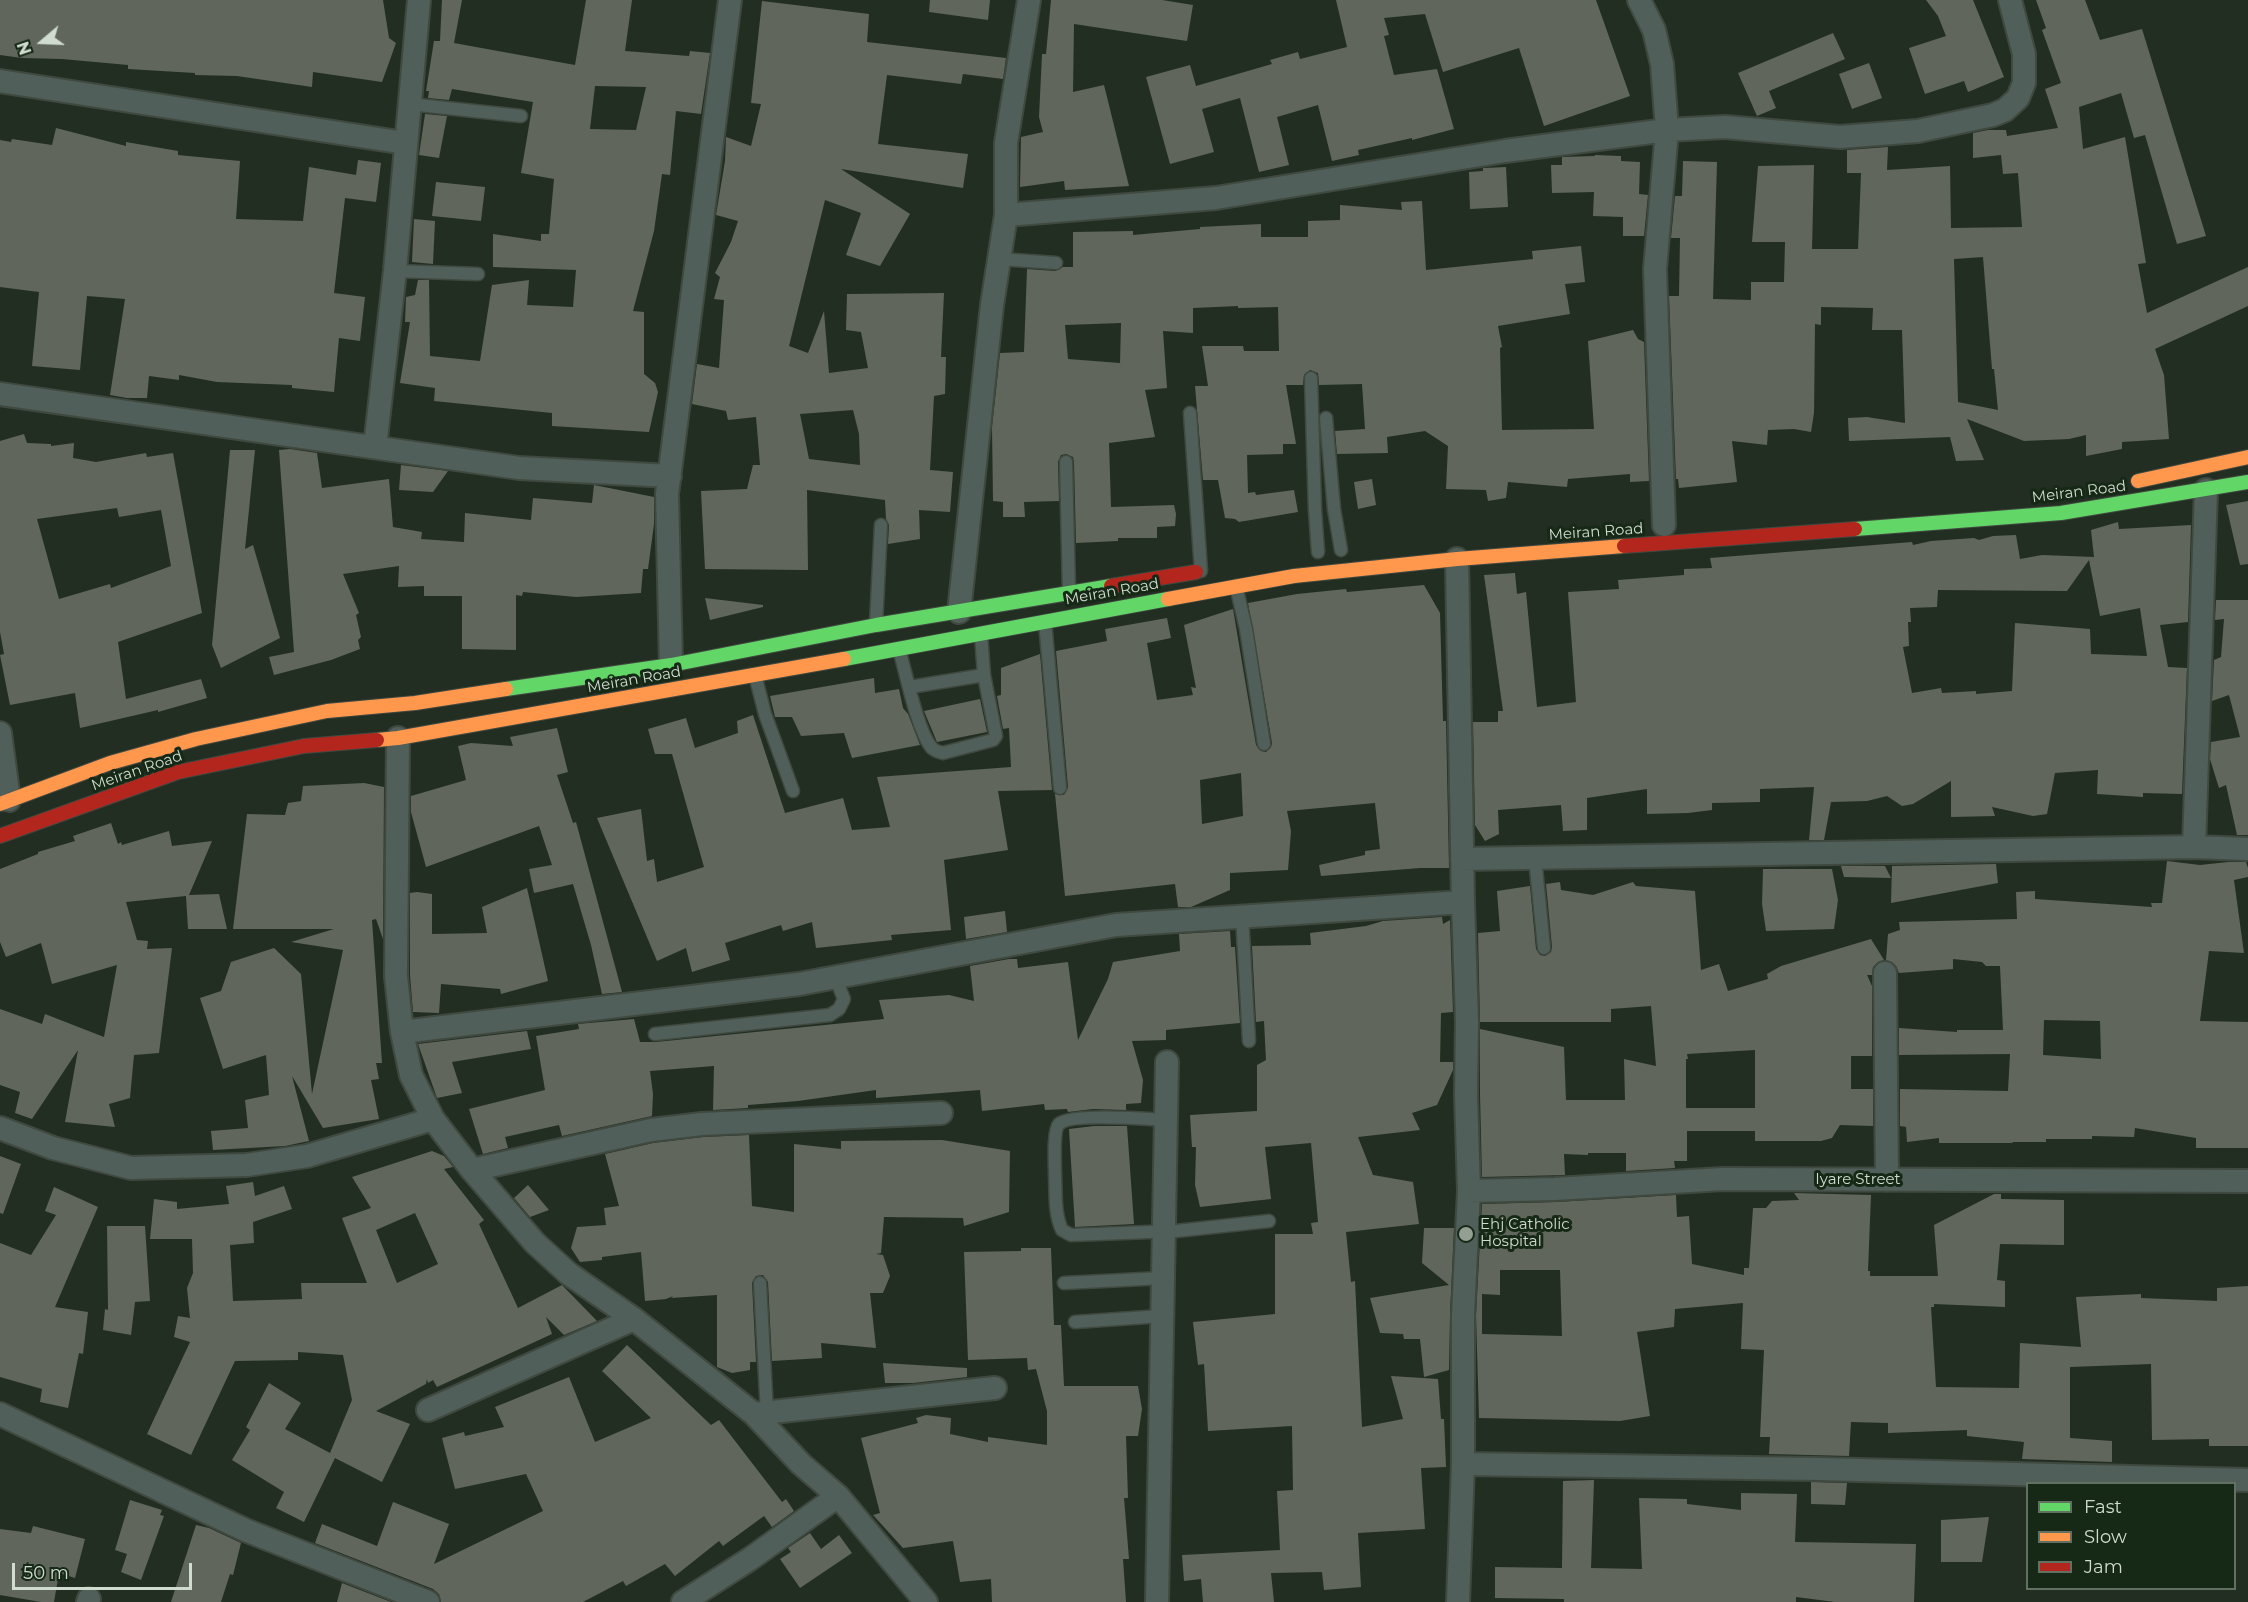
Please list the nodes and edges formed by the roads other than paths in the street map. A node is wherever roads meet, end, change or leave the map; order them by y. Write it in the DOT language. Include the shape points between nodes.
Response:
graph roads {
  1 [pos="419,0"];
  2 [pos="730,0"];
  3 [pos="1029,0"];
  4 [pos="1640,0"];
  5 [pos="2010,0"];
  6 [pos="0,81"];
  7 [pos="409,104"];
  8 [pos="521,116"];
  9 [pos="1667,130"];
  10 [pos="405,143"];
  11 [pos="1006,215"];
  12 [pos="1000,259"];
  13 [pos="1056,263"];
  14 [pos="395,271"];
  15 [pos="478,274"];
  16 [pos="1311,378"];
  17 [pos="0,394"];
  18 [pos="1190,413"];
  19 [pos="1326,418"];
  20 [pos="375,447"];
  21 [pos="2248,457"];
  22 [pos="1066,462"];
  23 [pos="670,476"];
  24 [pos="2248,482"];
  25 [pos="2121,484"];
  26 [pos="2206,490"];
  27 [pos="880,525"];
  28 [pos="1663,525"];
  29 [pos="1346,550"];
  30 [pos="1312,553"];
  31 [pos="1457,559"];
  32 [pos="1207,570"];
  33 [pos="1236,586"];
  34 [pos="1069,593"];
  35 [pos="959,612"];
  36 [pos="1045,621"];
  37 [pos="876,625"];
  38 [pos="981,633"];
  39 [pos="897,635"];
  40 [pos="671,665"];
  41 [pos="755,675"];
  42 [pos="984,675"];
  43 [pos="910,687"];
  44 [pos="0,733"];
  45 [pos="398,738"];
  46 [pos="1264,744"];
  47 [pos="1060,788"];
  48 [pos="793,791"];
  49 [pos="4,802"];
  50 [pos="0,836"];
  51 [pos="2194,847"];
  52 [pos="2248,849"];
  53 [pos="1535,858"];
  54 [pos="1462,859"];
  55 [pos="1463,902"];
  56 [pos="1242,915"];
  57 [pos="1544,948"];
  58 [pos="1885,973"];
  59 [pos="835,977"];
  60 [pos="402,1032"];
  61 [pos="655,1034"];
  62 [pos="1249,1041"];
  63 [pos="1167,1062"];
  64 [pos="941,1113"];
  65 [pos="433,1119"];
  66 [pos="1166,1120"];
  67 [pos="0,1128"];
  68 [pos="472,1170"];
  69 [pos="1887,1180"];
  70 [pos="2248,1181"];
  71 [pos="1468,1191"];
  72 [pos="1269,1221"];
  73 [pos="1164,1231"];
  74 [pos="1163,1278"];
  75 [pos="760,1283"];
  76 [pos="1064,1283"];
  77 [pos="1162,1316"];
  78 [pos="634,1319"];
  79 [pos="1075,1322"];
  80 [pos="994,1388"];
  81 [pos="428,1410"];
  82 [pos="761,1413"];
  83 [pos="0,1414"];
  84 [pos="1463,1464"];
  85 [pos="2248,1480"];
  86 [pos="838,1496"];
  87 [pos="428,1602"];
  88 [pos="683,1602"];
  89 [pos="926,1602"];
  90 [pos="1157,1602"];
  91 [pos="1458,1602"];
  1 -- 7 [label="street"];
  2 -- 23 [label="street"];
  3 -- 11 [label="street" via="1006,142"];
  4 -- 9 [label="street" via="1654,30 1662,64"];
  5 -- 9 [label="street" via="2024,54 2024,83 2012,105 1993,115 1918,131 1840,137 1725,127"];
  6 -- 10 [label="street"];
  7 -- 8 [label="lane"];
  7 -- 10 [label="street"];
  9 -- 11 [label="street" via="1505,151 1216,198"];
  9 -- 28 [label="street" via="1656,269"];
  10 -- 14 [label="street"];
  11 -- 12 [label="street"];
  12 -- 13 [label="lane"];
  12 -- 35 [label="street"];
  14 -- 15 [label="lane"];
  14 -- 20 [label="street"];
  16 -- 30 [label="lane"];
  17 -- 20 [label="street"];
  18 -- 32 [label="lane"];
  19 -- 29 [label="lane" via="1334,509"];
  20 -- 23 [label="street" via="519,468"];
  21 -- 25 [label="main road, Meiran Road"];
  22 -- 34 [label="lane"];
  23 -- 40 [label="street" via="667,494"];
  24 -- 26 [label="main road, Meiran Road"];
  26 -- 31 [label="main road, Meiran Road" via="2061,513"];
  26 -- 51 [label="street"];
  27 -- 37 [label="lane"];
  29 -- 30 [label="main road"];
  31 -- 33 [label="main road, Meiran Road"];
  31 -- 54 [label="street"];
  32 -- 34 [label="main road, Meiran Road"];
  33 -- 36 [label="main road, Meiran Road"];
  33 -- 46 [label="lane"];
  34 -- 35 [label="main road, Meiran Road"];
  35 -- 39 [label="main road, Meiran Road"];
  36 -- 38 [label="main road, Meiran Road"];
  36 -- 47 [label="lane"];
  37 -- 39 [label="main road, Meiran Road"];
  37 -- 40 [label="main road, Meiran Road"];
  38 -- 39 [label="main road, Meiran Road"];
  38 -- 42 [label="lane"];
  39 -- 41 [label="main road, Meiran Road"];
  39 -- 43 [label="lane"];
  40 -- 49 [label="main road, Meiran Road" via="415,703 327,711 196,739 110,763"];
  41 -- 45 [label="main road, Meiran Road"];
  41 -- 48 [label="lane"];
  42 -- 43 [label="lane"];
  42 -- 43 [label="lane" via="996,736 943,753 931,747"];
  44 -- 49 [label="street"];
  45 -- 50 [label="main road, Meiran Road" via="304,746 178,772"];
  45 -- 60 [label="street" via="396,976"];
  51 -- 52 [label="street"];
  51 -- 53 [label="street"];
  53 -- 54 [label="street"];
  53 -- 57 [label="lane"];
  54 -- 55 [label="street"];
  55 -- 56 [label="street"];
  55 -- 71 [label="street"];
  56 -- 59 [label="street" via="1116,925"];
  56 -- 62 [label="lane"];
  58 -- 69 [label="street"];
  59 -- 60 [label="street" via="690,999"];
  59 -- 61 [label="lane" via="844,999 830,1015"];
  60 -- 65 [label="street" via="411,1075"];
  63 -- 66 [label="street"];
  64 -- 68 [label="street" via="702,1124 651,1130"];
  65 -- 67 [label="street" via="307,1156 247,1165 131,1168 53,1148"];
  65 -- 68 [label="street"];
  66 -- 73 [label="street"];
  66 -- 73 [label="lane" via="1066,1120 1056,1130 1055,1163 1062,1230 1071,1235"];
  68 -- 78 [label="street" via="569,1274"];
  69 -- 70 [label="street, Iyare Street"];
  69 -- 71 [label="street, Iyare Street" via="1723,1179"];
  71 -- 84 [label="street"];
  72 -- 73 [label="lane"];
  73 -- 74 [label="street"];
  74 -- 76 [label="lane"];
  74 -- 77 [label="street"];
  75 -- 82 [label="lane"];
  77 -- 79 [label="lane"];
  77 -- 90 [label="street"];
  78 -- 81 [label="street"];
  78 -- 82 [label="street"];
  80 -- 82 [label="street"];
  82 -- 86 [label="street" via="801,1464"];
  83 -- 87 [label="street" via="245,1530"];
  84 -- 85 [label="street"];
  84 -- 91 [label="street"];
  86 -- 88 [label="street"];
  86 -- 89 [label="street"];
}
